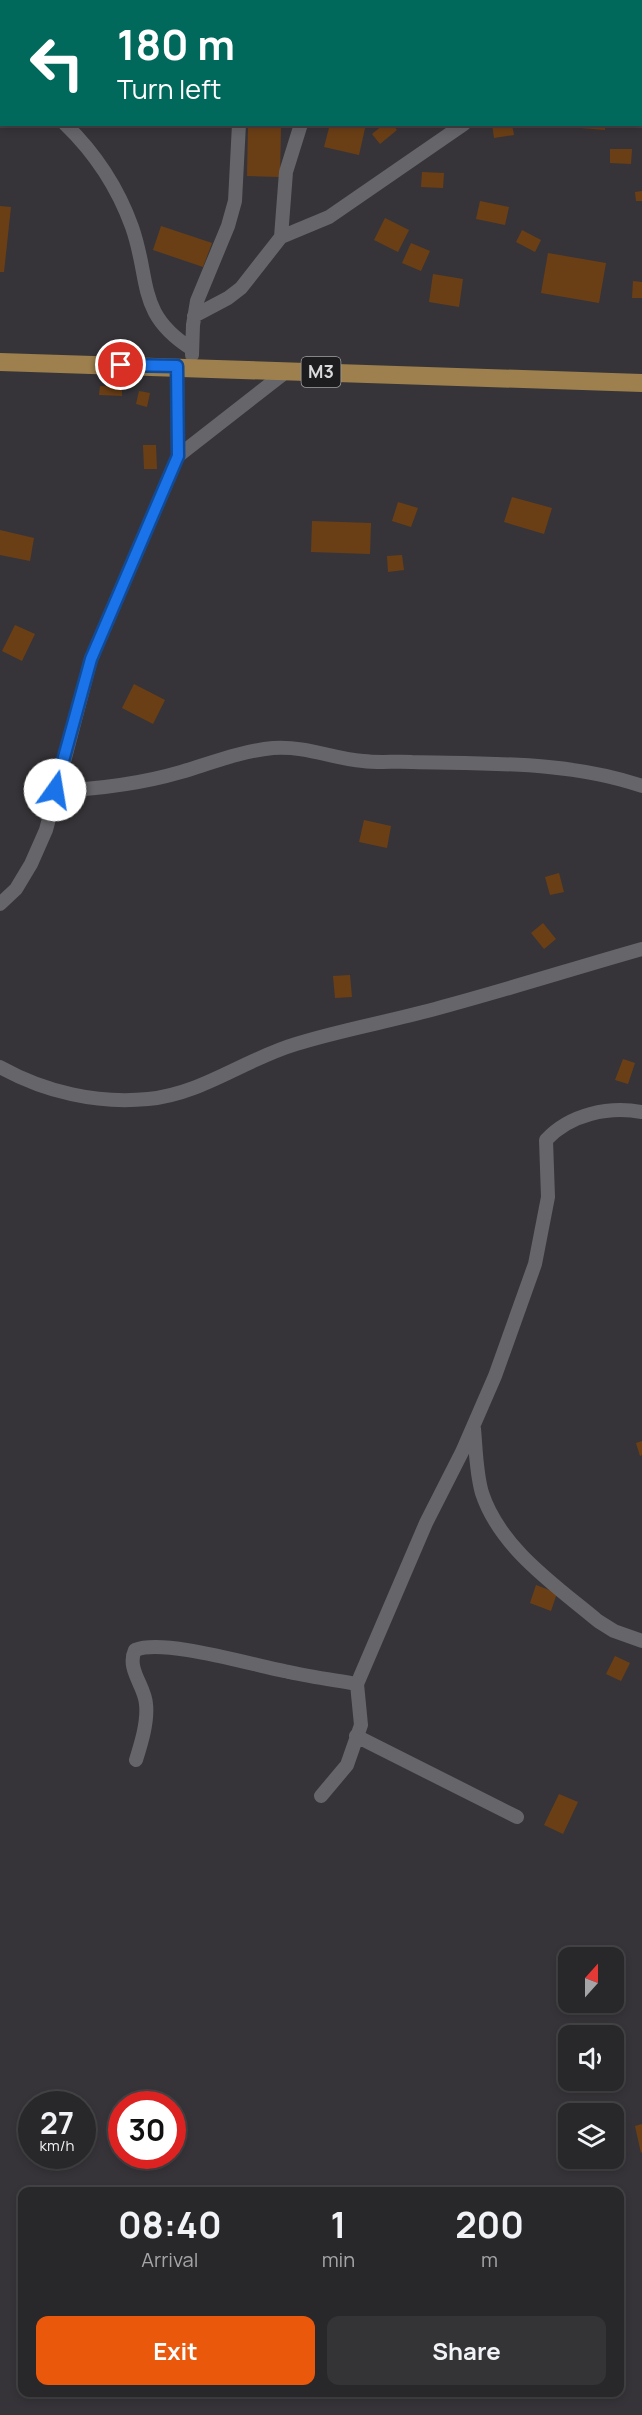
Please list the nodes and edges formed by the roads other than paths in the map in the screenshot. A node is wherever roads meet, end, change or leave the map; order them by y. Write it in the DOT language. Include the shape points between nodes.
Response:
graph roads {
  1 [pos="67,126"];
  2 [pos="239,126"];
  3 [pos="300,126"];
  4 [pos="461,126"];
  5 [pos="280,237"];
  6 [pos="194,316"];
  7 [pos="187,360"];
  8 [pos="0,362"];
  9 [pos="287,371"];
  10 [pos="642,382"];
  11 [pos="178,456"];
  12 [pos="642,786"];
  13 [pos="55,790"];
  14 [pos="0,904"];
  15 [pos="642,949"];
  16 [pos="0,1067"];
  17 [pos="642,1112"];
  18 [pos="473,1426"];
  19 [pos="642,1641"];
  20 [pos="357,1684"];
  21 [pos="356,1736"];
  22 [pos="136,1760"];
  23 [pos="321,1796"];
  24 [pos="518,1816"];
  1 -- 7 [label="street" via="111,180 125,210 157,319"];
  2 -- 6 [label="street" via="235,201"];
  3 -- 5 [label="street" via="285,172"];
  4 -- 5 [label="street" via="329,217"];
  5 -- 6 [label="street" via="241,288"];
  6 -- 7 [label="street"];
  7 -- 8 [label="main road, M3"];
  7 -- 9 [label="main road, M3"];
  7 -- 11 [label="street"];
  9 -- 10 [label="main road, M3"];
  9 -- 11 [label="street"];
  11 -- 13 [label="street" via="91,659"];
  12 -- 13 [label="street" via="582,771 538,766 364,762 313,749 272,748 150,780 98,789"];
  13 -- 14 [label="street" via="46,830 32,864 16,889"];
  15 -- 16 [label="street" via="441,1008 298,1043 176,1095 96,1099 22,1079"];
  17 -- 18 [label="street" via="609,1109 595,1113 556,1130 546,1140 548,1197 536,1264"];
  18 -- 19 [label="street" via="482,1493 512,1545 598,1621"];
  18 -- 20 [label="street" via="426,1523"];
  20 -- 21 [label="street" via="361,1725"];
  20 -- 22 [label="street" via="215,1655 140,1648 133,1654 133,1662 146,1703"];
  21 -- 23 [label="street" via="347,1766"];
  21 -- 24 [label="street"];
}
